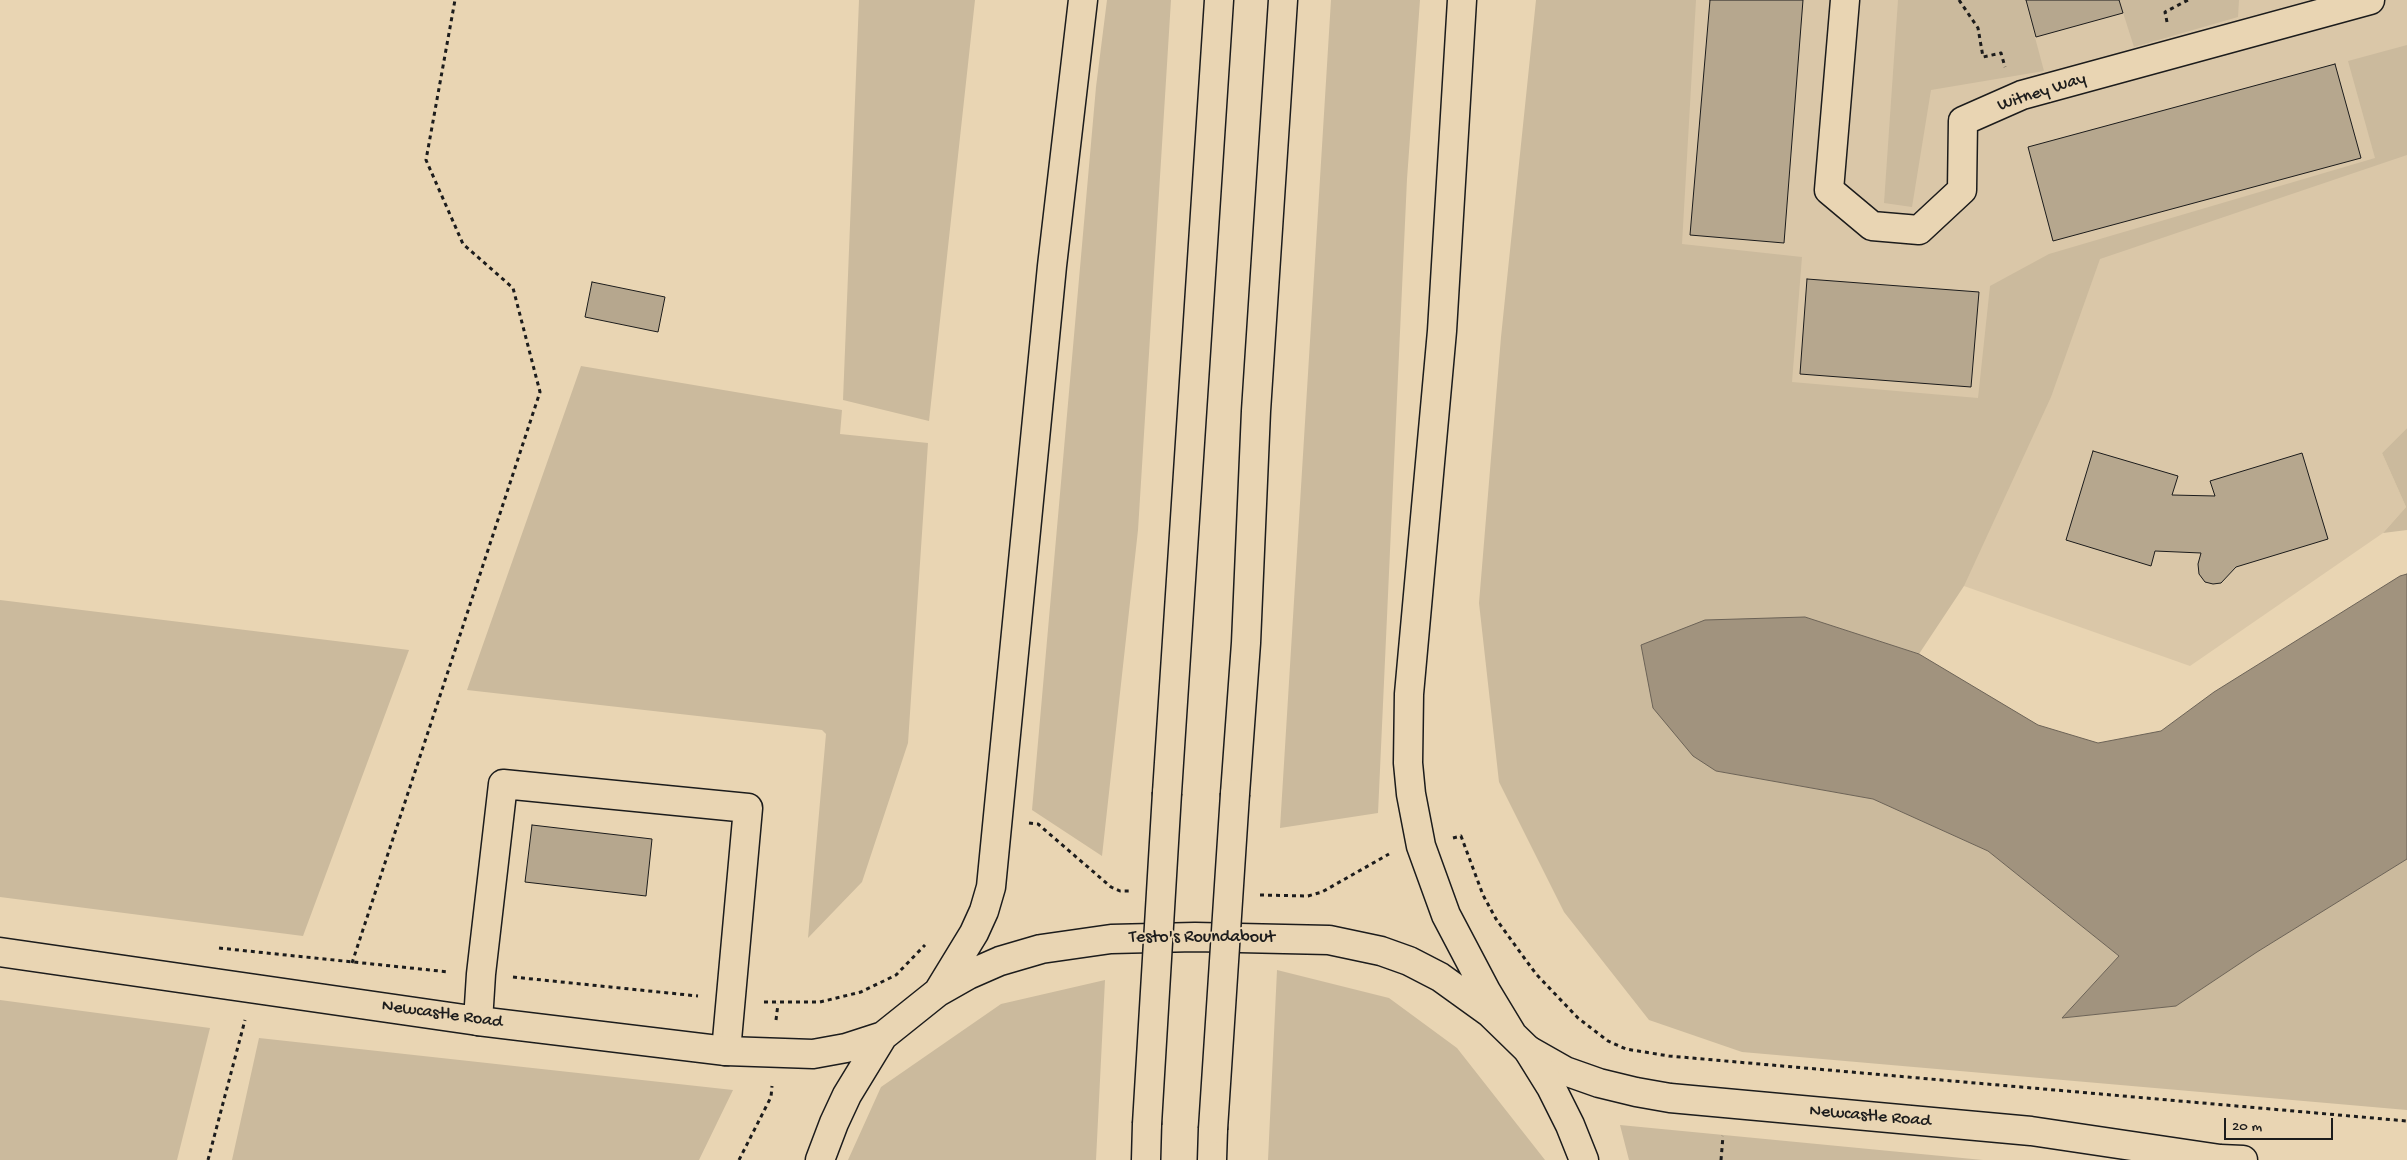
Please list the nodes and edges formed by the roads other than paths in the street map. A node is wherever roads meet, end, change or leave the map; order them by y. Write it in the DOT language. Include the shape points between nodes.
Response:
graph roads {
  1 [pos="1083,0"];
  2 [pos="1219,0"];
  3 [pos="1283,0"];
  4 [pos="1462,0"];
  5 [pos="1845,0"];
  6 [pos="2370,0"];
  7 [pos="2293,10"];
  8 [pos="0,952"];
  9 [pos="938,992"];
  10 [pos="478,1021"];
  11 [pos="883,1036"];
  12 [pos="1520,1042"];
  13 [pos="726,1051"];
  14 [pos="820,1160"];
  15 [pos="1146,1160"];
  16 [pos="1212,1160"];
  17 [pos="1584,1160"];
  18 [pos="2225,1160"];
  1 -- 9 [label="main road" via="1052,266 991,887 974,933"];
  2 -- 15 [label="main road, bridge"];
  3 -- 16 [label="main road, bridge"];
  4 -- 12 [label="main road" via="1442,331 1409,694 1408,764 1421,846 1446,915 1477,975"];
  5 -- 7 [label="main road, Witney Way" via="1829,190 1872,226 1919,230 1962,190 1963,121 2022,95"];
  6 -- 7 [label="main road, Witney Way"];
  8 -- 10 [label="main road, Newcastle Road"];
  9 -- 11 [label="main road, Testo's Roundabout"];
  9 -- 12 [label="main road, Testo's Roundabout" via="1000,961 1082,941 1194,937 1329,940 1381,951 1417,965 1466,994"];
  10 -- 13 [label="main road, Newcastle Road"];
  10 -- 13 [label="main road" via="503,784 748,808"];
  11 -- 13 [label="main road, Newcastle Road" via="846,1048 812,1054"];
  11 -- 14 [label="main road, Testo's Roundabout" via="847,1095"];
  12 -- 17 [label="main road, Testo's Roundabout" via="1555,1094"];
  12 -- 18 [label="main road, Newcastle Road" via="1565,1071 1599,1083 1670,1098 2031,1131"];
}
